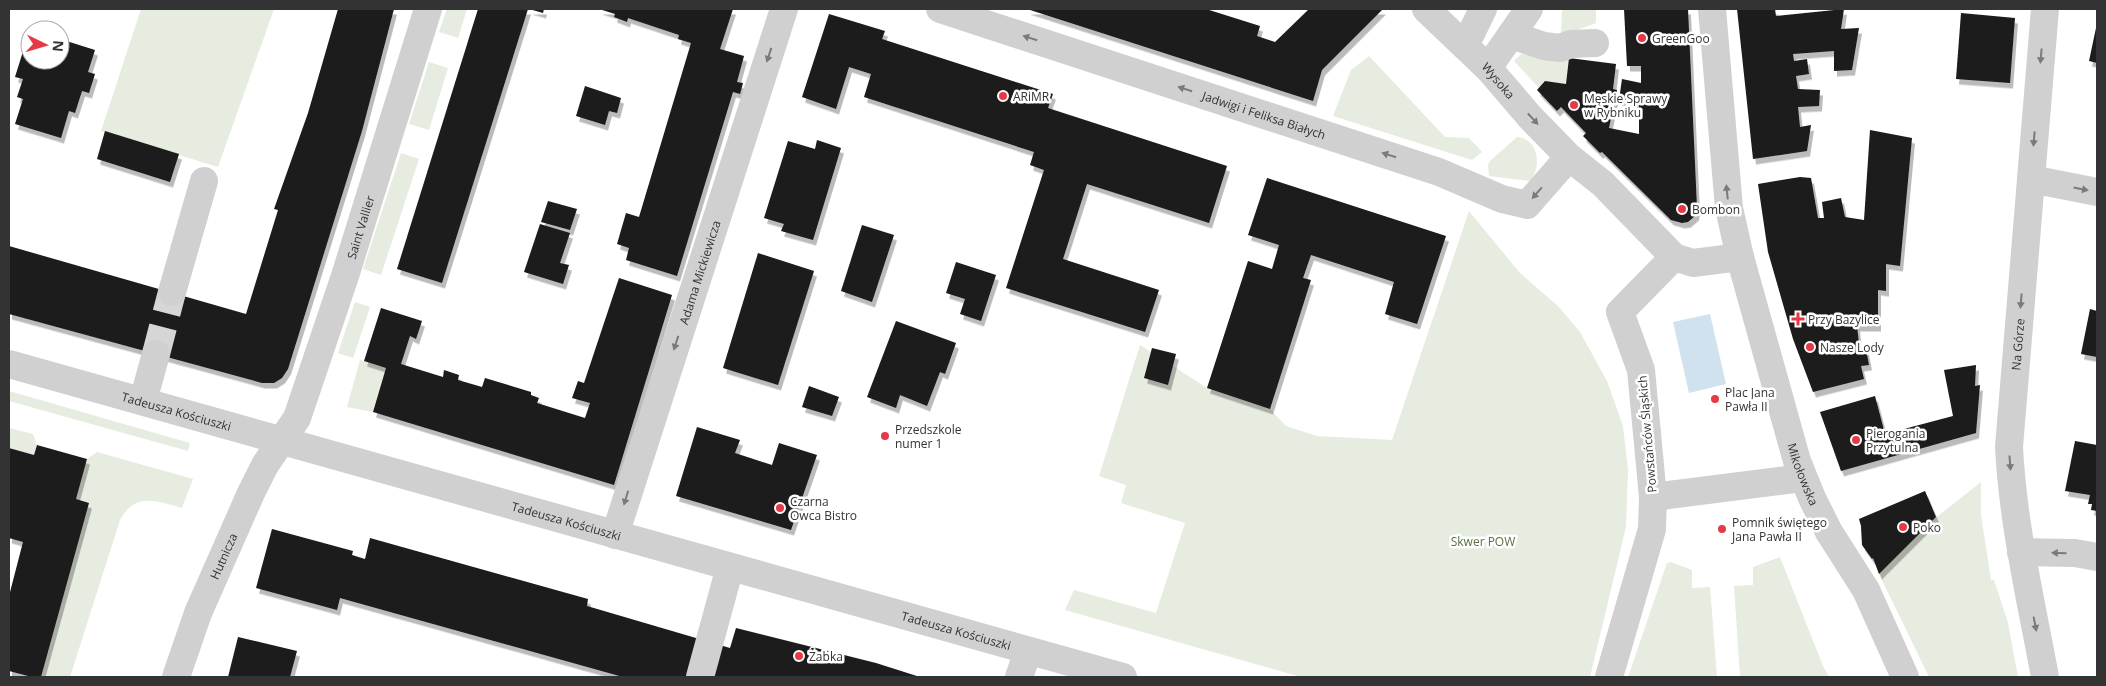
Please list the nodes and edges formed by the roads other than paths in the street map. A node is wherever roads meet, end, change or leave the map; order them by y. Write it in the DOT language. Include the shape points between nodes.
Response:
graph roads {
  1 [pos="428,9"];
  2 [pos="784,9"];
  3 [pos="940,9"];
  4 [pos="1426,9"];
  5 [pos="1482,9"];
  6 [pos="1529,9"];
  7 [pos="1712,9"];
  8 [pos="2045,9"];
  9 [pos="1511,35"];
  10 [pos="1595,43"];
  11 [pos="1465,46"];
  12 [pos="1488,68"];
  13 [pos="1569,157"];
  14 [pos="2031,179"];
  15 [pos="204,181"];
  16 [pos="2097,192"];
  17 [pos="1740,256"];
  18 [pos="1674,257"];
  19 [pos="172,292"];
  20 [pos="156,354"];
  21 [pos="9,364"];
  22 [pos="143,401"];
  23 [pos="280,440"];
  24 [pos="1803,478"];
  25 [pos="1653,497"];
  26 [pos="615,535"];
  27 [pos="2021,552"];
  28 [pos="2097,556"];
  29 [pos="730,568"];
  30 [pos="1028,651"];
  31 [pos="176,677"];
  32 [pos="700,677"];
  33 [pos="1019,677"];
  34 [pos="1123,677"];
  35 [pos="1609,677"];
  36 [pos="1905,677"];
  37 [pos="2045,677"];
  1 -- 23 [label="street, Saint Vallier" via="318,358 297,418"];
  2 -- 26 [label="street, Adama Mickiewicza, one-way"];
  13 -- 3 [label="street, Jadwigi i Feliksa Białych, one-way" via="1527,205 1502,200 1439,172"];
  4 -- 11 [label="street, Wysoka"];
  5 -- 11 [label="street"];
  6 -- 9 [label="street"];
  17 -- 7 [label="street, one-way" via="1729,208"];
  8 -- 14 [label="street, Na Górze, one-way"];
  9 -- 10 [label="street" via="1560,48"];
  9 -- 12 [label="street"];
  11 -- 12 [label="street, Wysoka"];
  12 -- 13 [label="street, Wysoka, one-way"];
  13 -- 18 [label="street, Wysoka" via="1603,184"];
  14 -- 16 [label="street, one-way"];
  14 -- 27 [label="street, Na Górze, one-way" via="2009,447"];
  15 -- 19 [label="street"];
  17 -- 18 [label="street" via="1693,263"];
  17 -- 24 [label="street, Mikołowska"];
  18 -- 25 [label="street, Powstańców Śląskich" via="1620,312 1641,370"];
  20 -- 22 [label="street"];
  21 -- 22 [label="street, Tadeusza Kościuszki"];
  22 -- 23 [label="street, Tadeusza Kościuszki"];
  23 -- 26 [label="street, Tadeusza Kościuszki"];
  23 -- 31 [label="street, Hutnicza" via="250,493 209,586"];
  24 -- 25 [label="street"];
  24 -- 36 [label="street, Mikołowska" via="1829,532 1866,590"];
  25 -- 35 [label="street, Powstańców Śląskich" via="1652,529"];
  26 -- 29 [label="street, Tadeusza Kościuszki"];
  28 -- 27 [label="street, one-way"];
  27 -- 37 [label="street, Na Górze, one-way"];
  29 -- 30 [label="street, Tadeusza Kościuszki"];
  29 -- 32 [label="street"];
  30 -- 33 [label="street"];
  30 -- 34 [label="street, Tadeusza Kościuszki"];
}
